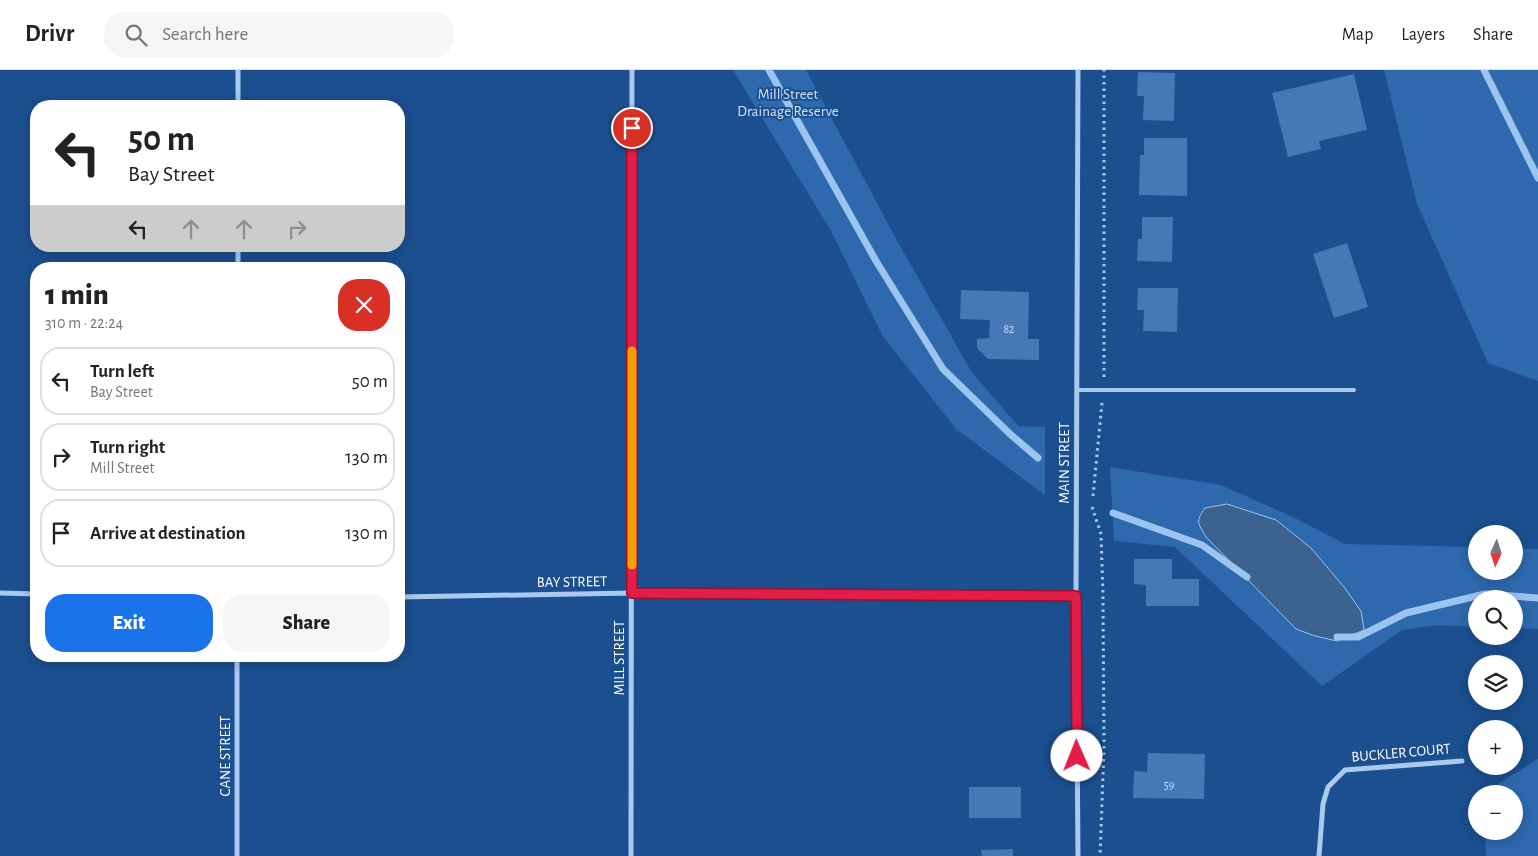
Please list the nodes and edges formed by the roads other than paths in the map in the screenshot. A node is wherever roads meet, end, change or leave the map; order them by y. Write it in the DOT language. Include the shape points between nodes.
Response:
graph roads {
  1 [pos="238,70"];
  2 [pos="632,70"];
  3 [pos="1078,70"];
  4 [pos="238,100"];
  5 [pos="1077,390"];
  6 [pos="1354,390"];
  7 [pos="0,593"];
  8 [pos="632,593"];
  9 [pos="30,594"];
  10 [pos="1076,596"];
  11 [pos="405,597"];
  12 [pos="237,662"];
  13 [pos="1462,761"];
  14 [pos="237,856"];
  15 [pos="631,856"];
  16 [pos="1078,856"];
  17 [pos="1319,856"];
  1 -- 4 [label="street"];
  2 -- 8 [label="street, MILL STREET"];
  3 -- 5 [label="street, MAIN STREET"];
  5 -- 6 [label="lane"];
  5 -- 10 [label="street, MAIN STREET"];
  7 -- 9 [label="street"];
  8 -- 10 [label="street, BAY STREET"];
  8 -- 11 [label="street, BAY STREET"];
  8 -- 15 [label="street, MILL STREET"];
  10 -- 16 [label="street, MAIN STREET"];
  12 -- 14 [label="street, CANE STREET"];
  13 -- 17 [label="street, BUCKLER COURT" via="1345,770 1328,787 1323,804"];
}
